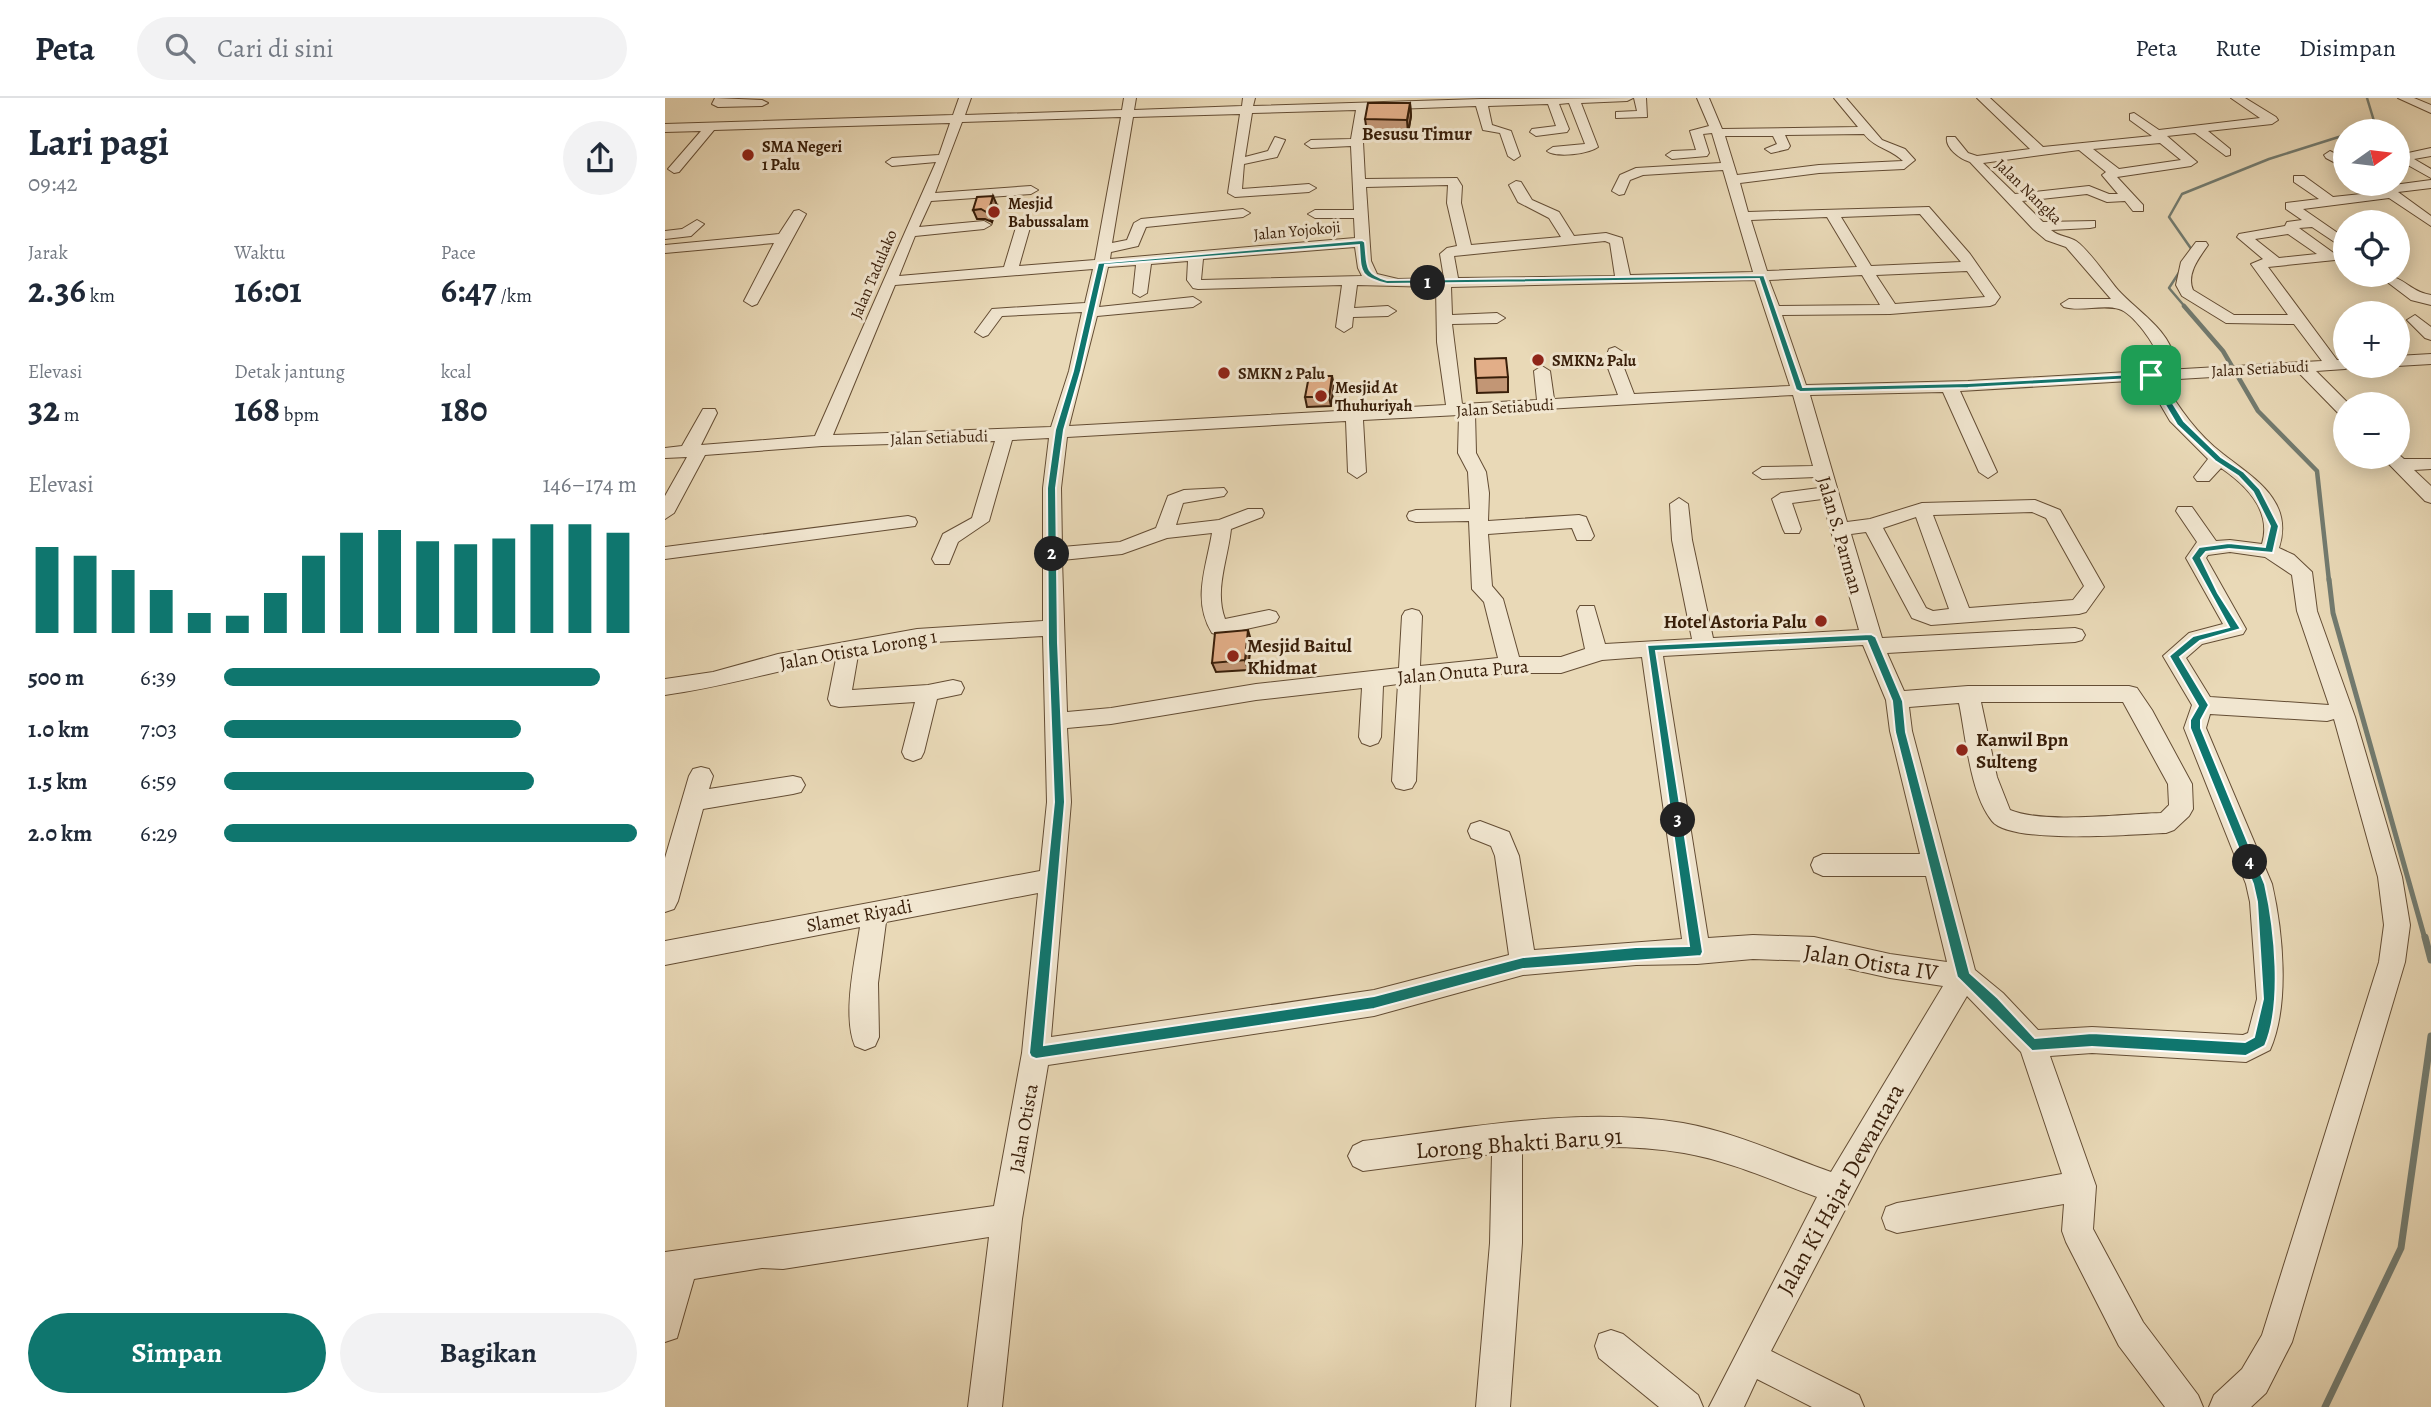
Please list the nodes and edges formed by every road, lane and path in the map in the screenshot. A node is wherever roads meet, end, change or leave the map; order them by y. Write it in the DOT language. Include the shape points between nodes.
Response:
graph roads {
  1 [pos="721,98"];
  2 [pos="965,98"];
  3 [pos="1130,98"];
  4 [pos="1627,98"];
  5 [pos="1640,98"];
  6 [pos="1703,98"];
  7 [pos="1840,98"];
  8 [pos="1983,98"];
  9 [pos="2237,98"];
  10 [pos="2404,98"];
  11 [pos="764,100"];
  12 [pos="1552,100"];
  13 [pos="1574,100"];
  14 [pos="1481,102"];
  15 [pos="1369,103"];
  16 [pos="1249,104"];
  17 [pos="2431,109"];
  18 [pos="1126,114"];
  19 [pos="1620,115"];
  20 [pos="2134,117"];
  21 [pos="957,120"];
  22 [pos="743,124"];
  23 [pos="711,126"];
  24 [pos="665,128"];
  25 [pos="1866,130"];
  26 [pos="2197,130"];
  27 [pos="1536,132"];
  28 [pos="1777,132"];
  29 [pos="2160,136"];
  30 [pos="1279,139"];
  31 [pos="1951,140"];
  32 [pos="1357,142"];
  33 [pos="1311,144"];
  34 [pos="2083,146"];
  35 [pos="1771,149"];
  36 [pos="1553,151"];
  37 [pos="2040,151"];
  38 [pos="1724,152"];
  39 [pos="2226,152"];
  40 [pos="2431,152"];
  41 [pos="1703,153"];
  42 [pos="2330,155"];
  43 [pos="1514,156"];
  44 [pos="1657,156"];
  45 [pos="2333,157"];
  46 [pos="944,158"];
  47 [pos="1976,160"];
  48 [pos="892,162"];
  49 [pos="1238,162"];
  50 [pos="674,169"];
  51 [pos="2116,173"];
  52 [pos="2431,174"];
  53 [pos="2299,179"];
  54 [pos="1360,183"];
  55 [pos="2431,184"];
  56 [pos="1516,185"];
  57 [pos="2410,186"];
  58 [pos="1310,188"];
  59 [pos="1031,190"];
  60 [pos="1619,191"];
  61 [pos="2349,196"];
  62 [pos="2395,196"];
  63 [pos="927,197"];
  64 [pos="2128,197"];
  65 [pos="2010,198"];
  66 [pos="2329,200"];
  67 [pos="2138,208"];
  68 [pos="1831,212"];
  69 [pos="1243,213"];
  70 [pos="799,214"];
  71 [pos="1315,214"];
  72 [pos="1362,214"];
  73 [pos="1743,216"];
  74 [pos="2431,222"];
  75 [pos="2313,223"];
  76 [pos="697,224"];
  77 [pos="1024,224"];
  78 [pos="2090,224"];
  79 [pos="984,225"];
  80 [pos="2038,226"];
  81 [pos="2291,229"];
  82 [pos="665,232"];
  83 [pos="910,232"];
  84 [pos="2333,237"];
  85 [pos="784,238"];
  86 [pos="1569,239"];
  87 [pos="1362,242"];
  88 [pos="2201,245"];
  89 [pos="665,249"];
  90 [pos="1465,249"];
  91 [pos="1103,256"];
  92 [pos="1196,256"];
  93 [pos="1144,260"];
  94 [pos="2275,262"];
  95 [pos="1971,266"];
  96 [pos="1010,271"];
  97 [pos="1868,272"];
  98 [pos="1762,277"];
  99 [pos="1623,279"];
  100 [pos="1375,280"];
  101 [pos="890,281"];
  102 [pos="1350,282"];
  103 [pos="1448,283"];
  104 [pos="2402,287"];
  105 [pos="1140,293"];
  106 [pos="2431,300"];
  107 [pos="752,301"];
  108 [pos="1193,302"];
  109 [pos="2070,304"];
  110 [pos="2123,304"];
  111 [pos="1091,309"];
  112 [pos="1890,309"];
  113 [pos="1775,311"];
  114 [pos="1388,312"];
  115 [pos="1497,318"];
  116 [pos="2298,319"];
  117 [pos="1346,320"];
  118 [pos="1444,320"];
  119 [pos="2415,320"];
  120 [pos="983,332"];
  121 [pos="2431,335"];
  122 [pos="1615,352"];
  123 [pos="2333,357"];
  124 [pos="2431,359"];
  125 [pos="2410,360"];
  126 [pos="2333,364"];
  127 [pos="2303,367"];
  128 [pos="2262,368"];
  129 [pos="1542,371"];
  130 [pos="2151,375"];
  131 [pos="1949,386"];
  132 [pos="1800,390"];
  133 [pos="2333,398"];
  134 [pos="1628,400"];
  135 [pos="1546,405"];
  136 [pos="1461,410"];
  137 [pos="709,414"];
  138 [pos="1354,415"];
  139 [pos="1059,430"];
  140 [pos="1005,435"];
  141 [pos="822,441"];
  142 [pos="693,451"];
  143 [pos="665,453"];
  144 [pos="2218,459"];
  145 [pos="2410,462"];
  146 [pos="2431,464"];
  147 [pos="2403,469"];
  148 [pos="1822,471"];
  149 [pos="1357,472"];
  150 [pos="1988,472"];
  151 [pos="1762,473"];
  152 [pos="2205,474"];
  153 [pos="672,489"];
  154 [pos="1218,492"];
  155 [pos="1828,492"];
  156 [pos="2431,497"];
  157 [pos="1679,504"];
  158 [pos="1922,509"];
  159 [pos="2185,511"];
  160 [pos="665,513"];
  161 [pos="1255,513"];
  162 [pos="1416,516"];
  163 [pos="908,522"];
  164 [pos="1479,522"];
  165 [pos="1872,525"];
  166 [pos="1222,526"];
  167 [pos="1792,529"];
  168 [pos="1839,529"];
  169 [pos="1164,532"];
  170 [pos="1584,536"];
  171 [pos="2203,549"];
  172 [pos="2269,551"];
  173 [pos="665,553"];
  174 [pos="1052,554"];
  175 [pos="942,559"];
  176 [pos="1587,611"];
  177 [pos="1412,616"];
  178 [pos="1962,616"];
  179 [pos="1269,617"];
  180 [pos="1055,628"];
  181 [pos="2075,635"];
  182 [pos="1872,642"];
  183 [pos="1704,645"];
  184 [pos="1650,648"];
  185 [pos="849,649"];
  186 [pos="1595,653"];
  187 [pos="1510,665"];
  188 [pos="1409,675"];
  189 [pos="1373,679"];
  190 [pos="665,687"];
  191 [pos="953,688"];
  192 [pos="928,693"];
  193 [pos="1968,694"];
  194 [pos="1897,701"];
  195 [pos="2203,705"];
  196 [pos="2327,713"];
  197 [pos="1056,721"];
  198 [pos="1370,737"];
  199 [pos="913,752"];
  200 [pos="701,776"];
  201 [pos="1404,781"];
  202 [pos="793,785"];
  203 [pos="694,801"];
  204 [pos="1480,831"];
  205 [pos="1823,865"];
  206 [pos="1937,865"];
  207 [pos="1053,878"];
  208 [pos="665,901"];
  209 [pos="875,912"];
  210 [pos="1697,952"];
  211 [pos="665,953"];
  212 [pos="1523,963"];
  213 [pos="1964,977"];
  214 [pos="865,1037"];
  215 [pos="2032,1044"];
  216 [pos="1036,1053"];
  217 [pos="1507,1139"];
  218 [pos="1363,1156"];
  219 [pos="2081,1186"];
  220 [pos="1836,1189"];
  221 [pos="1897,1218"];
  222 [pos="1007,1219"];
  223 [pos="674,1267"];
  224 [pos="665,1326"];
  225 [pos="1611,1346"];
  226 [pos="1751,1358"];
  227 [pos="985,1407"];
  228 [pos="1493,1407"];
  229 [pos="1686,1407"];
  230 [pos="1727,1407"];
  231 [pos="1847,1407"];
  232 [pos="2186,1407"];
  233 [pos="2226,1407"];
  1 -- 11 [label="street" via="718,104"];
  2 -- 21 [label="street, Jalan Tadulako"];
  3 -- 18 [label="street, Jalan Otista"];
  4 -- 13 [label="street"];
  5 -- 19 [label="street" via="1643,114"];
  6 -- 38 [label="street, Jalan S. Parman"];
  7 -- 25 [label="street"];
  8 -- 37 [label="street, Jalan Nangka"];
  9 -- 26 [label="street" via="2272,120"];
  10 -- 17 [label="street"];
  11 -- 22 [label="street"];
  12 -- 13 [label="street"];
  12 -- 14 [label="street"];
  12 -- 27 [label="street" via="1563,129"];
  13 -- 36 [label="street" via="1592,147"];
  14 -- 15 [label="street"];
  14 -- 43 [label="street" via="1487,127 1505,131"];
  15 -- 16 [label="street"];
  15 -- 32 [label="street"];
  16 -- 18 [label="street"];
  16 -- 49 [label="street"];
  18 -- 21 [label="street"];
  18 -- 91 [label="street, Jalan Otista"];
  20 -- 29 [label="street"];
  21 -- 22 [label="street"];
  21 -- 46 [label="street, Jalan Tadulako"];
  22 -- 23 [label="street"];
  23 -- 24 [label="street"];
  23 -- 50 [label="street"];
  25 -- 28 [label="street"];
  25 -- 38 [label="street" via="1878,143 1901,152 1907,162 1819,169"];
  26 -- 29 [label="street"];
  26 -- 39 [label="street"];
  28 -- 35 [label="street" via="1784,146"];
  28 -- 38 [label="street"];
  29 -- 34 [label="street"];
  29 -- 51 [label="street" via="2191,162"];
  30 -- 49 [label="street" via="1273,154"];
  31 -- 47 [label="street" via="1964,156"];
  32 -- 33 [label="street"];
  32 -- 54 [label="street"];
  34 -- 37 [label="street"];
  34 -- 51 [label="street"];
  37 -- 47 [label="street, Jalan Nangka"];
  38 -- 41 [label="street"];
  38 -- 41 [label="street" via="1696,131"];
  38 -- 60 [label="street" via="1641,171 1625,178"];
  38 -- 73 [label="street, Jalan S. Parman"];
  40 -- 52 [label="street" via="2403,158"];
  41 -- 44 [label="street"];
  42 -- 45 [label="street"];
  46 -- 48 [label="street"];
  46 -- 63 [label="street, Jalan Tadulako"];
  47 -- 65 [label="street, Jalan Nangka"];
  49 -- 58 [label="street" via="1235,193"];
  51 -- 64 [label="street" via="2108,176"];
  53 -- 66 [label="street"];
  54 -- 72 [label="street"];
  54 -- 90 [label="street" via="1452,181"];
  55 -- 57 [label="street"];
  56 -- 86 [label="street" via="1525,202 1554,215"];
  59 -- 63 [label="street"];
  61 -- 66 [label="street"];
  62 -- 74 [label="street"];
  63 -- 83 [label="street, Jalan Tadulako"];
  64 -- 65 [label="street" via="2112,198 2089,190"];
  64 -- 67 [label="street"];
  65 -- 80 [label="street, Jalan Nangka"];
  66 -- 75 [label="street" via="2291,206"];
  68 -- 73 [label="street"];
  68 -- 95 [label="street" via="1924,210"];
  68 -- 97 [label="street"];
  69 -- 91 [label="street" via="1141,223 1133,243"];
  70 -- 85 [label="street"];
  71 -- 72 [label="street"];
  72 -- 87 [label="street"];
  73 -- 98 [label="street, Jalan S. Parman"];
  75 -- 81 [label="street" via="2292,225"];
  75 -- 84 [label="street"];
  76 -- 82 [label="street" via="686,233"];
  77 -- 96 [label="street"];
  78 -- 80 [label="street"];
  79 -- 83 [label="street"];
  80 -- 110 [label="street, Jalan Nangka" via="2071,244"];
  81 -- 94 [label="street" via="2244,237"];
  81 -- 94 [label="street" via="2330,257"];
  83 -- 101 [label="street, Jalan Tadulako"];
  85 -- 89 [label="street"];
  85 -- 107 [label="street"];
  86 -- 90 [label="street"];
  86 -- 99 [label="street" via="1606,237 1617,241"];
  87 -- 92 [label="street, Jalan Yojokoji"];
  87 -- 100 [label="street, Jalan Yojokoji" via="1365,272"];
  88 -- 116 [label="street" via="2188,262 2183,285 2187,293 2235,321"];
  90 -- 103 [label="street" via="1447,254"];
  91 -- 93 [label="street, Jalan Yojokoji"];
  91 -- 96 [label="street, Jalan Yojokoji"];
  91 -- 111 [label="street, Jalan Otista"];
  92 -- 93 [label="street, Jalan Yojokoji"];
  92 -- 102 [label="street" via="1194,280 1198,285"];
  93 -- 105 [label="street"];
  94 -- 116 [label="street" via="2258,264"];
  95 -- 97 [label="street"];
  95 -- 112 [label="street" via="1993,297 1990,301"];
  96 -- 101 [label="street, Jalan Yojokoji"];
  97 -- 98 [label="street"];
  97 -- 112 [label="street"];
  98 -- 99 [label="street"];
  98 -- 113 [label="street, Jalan S. Parman"];
  99 -- 103 [label="street"];
  100 -- 102 [label="street"];
  100 -- 103 [label="street"];
  101 -- 141 [label="street, Jalan Tadulako"];
  102 -- 117 [label="street"];
  103 -- 118 [label="street"];
  104 -- 106 [label="street"];
  108 -- 111 [label="street"];
  109 -- 110 [label="street"];
  110 -- 130 [label="street, Jalan Nangka" via="2144,320 2168,355"];
  111 -- 120 [label="street" via="997,312"];
  111 -- 139 [label="street, Jalan Otista"];
  112 -- 113 [label="street"];
  113 -- 132 [label="street, Jalan S. Parman"];
  114 -- 117 [label="street"];
  115 -- 118 [label="street"];
  116 -- 123 [label="street"];
  118 -- 136 [label="street"];
  119 -- 121 [label="street"];
  122 -- 134 [label="street" via="1613,360"];
  124 -- 125 [label="street"];
  126 -- 127 [label="street, Jalan Setiabudi"];
  127 -- 128 [label="street, Jalan Setiabudi"];
  127 -- 133 [label="street"];
  128 -- 130 [label="street, Jalan Setiabudi"];
  129 -- 135 [label="street"];
  130 -- 131 [label="street, Jalan Setiabudi"];
  130 -- 144 [label="street" via="2176,417"];
  131 -- 132 [label="street, Jalan Setiabudi"];
  131 -- 150 [label="street"];
  132 -- 134 [label="street, Jalan Setiabudi" via="1695,402"];
  132 -- 148 [label="street, Jalan S. Parman"];
  134 -- 135 [label="street, Jalan Setiabudi"];
  135 -- 136 [label="street, Jalan Setiabudi"];
  136 -- 138 [label="street, Jalan Setiabudi"];
  136 -- 164 [label="street" via="1467,453 1479,477"];
  137 -- 142 [label="street"];
  138 -- 139 [label="street, Jalan Setiabudi"];
  138 -- 149 [label="street"];
  139 -- 140 [label="street, Jalan Setiabudi"];
  139 -- 174 [label="street, Jalan Otista" via="1052,488"];
  140 -- 141 [label="street, Jalan Setiabudi"];
  140 -- 175 [label="street" via="980,521 950,538"];
  141 -- 142 [label="street, Jalan Setiabudi"];
  142 -- 143 [label="street, Jalan Setiabudi"];
  142 -- 153 [label="street"];
  144 -- 152 [label="street"];
  144 -- 172 [label="street" via="2257,491 2275,526"];
  145 -- 146 [label="street"];
  147 -- 156 [label="street"];
  148 -- 151 [label="street"];
  148 -- 155 [label="street, Jalan S. Parman"];
  153 -- 160 [label="street"];
  154 -- 169 [label="street" via="1175,500"];
  155 -- 167 [label="street" via="1781,499"];
  155 -- 168 [label="street, Jalan S. Parman"];
  157 -- 183 [label="street"];
  158 -- 165 [label="street"];
  158 -- 178 [label="street"];
  158 -- 178 [label="street" via="2046,509 2094,587 2080,607"];
  159 -- 171 [label="street" via="2207,542"];
  161 -- 166 [label="street"];
  162 -- 164 [label="street"];
  163 -- 173 [label="street"];
  164 -- 170 [label="street" via="1579,521"];
  164 -- 187 [label="street" via="1482,589 1493,599"];
  165 -- 168 [label="street"];
  165 -- 178 [label="street" via="1919,613 1931,618"];
  166 -- 169 [label="street"];
  166 -- 179 [label="street" via="1211,588 1215,622 1219,628"];
  168 -- 182 [label="street, Jalan S. Parman"];
  169 -- 174 [label="street" via="1122,548"];
  171 -- 172 [label="street" via="2229,546"];
  171 -- 195 [label="street" via="2196,558 2236,629 2196,638 2174,656"];
  172 -- 233 [label="street" via="2302,572 2307,611 2390,877 2397,925 2392,962 2276,1342 2254,1381"];
  174 -- 180 [label="street, Jalan Otista"];
  176 -- 186 [label="street"];
  177 -- 188 [label="street"];
  180 -- 185 [label="street, Jalan Otista Lorong 1" via="932,634"];
  180 -- 197 [label="street, Jalan Otista"];
  181 -- 182 [label="street"];
  182 -- 183 [label="street, Jalan Onuta Pura"];
  182 -- 194 [label="street, Jalan S. Parman"];
  183 -- 184 [label="street, Jalan Onuta Pura"];
  184 -- 186 [label="street, Jalan Onuta Pura"];
  184 -- 210 [label="street"];
  185 -- 190 [label="street, Jalan Otista Lorong 1"];
  185 -- 192 [label="street" via="839,698"];
  186 -- 187 [label="street, Jalan Onuta Pura" via="1561,665"];
  187 -- 188 [label="street, Jalan Onuta Pura"];
  188 -- 189 [label="street, Jalan Onuta Pura"];
  188 -- 201 [label="street"];
  189 -- 197 [label="street, Jalan Onuta Pura"];
  189 -- 198 [label="street"];
  191 -- 192 [label="street"];
  192 -- 199 [label="street"];
  193 -- 193 [label="street" via="2129,694 2180,784 2181,809 2166,823 2044,826 2007,822 1999,813 1982,762"];
  193 -- 194 [label="street"];
  194 -- 206 [label="street, Jalan S. Parman"];
  195 -- 196 [label="street"];
  195 -- 215 [label="street" via="2195,728 2263,902 2270,999 2260,1041 2246,1049 2092,1040"];
  197 -- 207 [label="street, Jalan Otista" via="1059,802"];
  200 -- 203 [label="street"];
  202 -- 203 [label="street"];
  203 -- 208 [label="street"];
  204 -- 212 [label="street" via="1500,839 1507,856"];
  205 -- 206 [label="street"];
  206 -- 213 [label="street, Jalan S. Parman"];
  207 -- 209 [label="street, Slamet Riyadi"];
  207 -- 216 [label="street, Jalan Otista"];
  209 -- 211 [label="street, Slamet Riyadi"];
  209 -- 214 [label="street" via="865,983"];
  210 -- 212 [label="street, Jalan Otista IV"];
  210 -- 213 [label="street, Jalan Otista IV" via="1753,947 1814,949"];
  212 -- 216 [label="street, Jalan Otista IV" via="1374,1003"];
  213 -- 215 [label="street, Jalan Otista IV"];
  213 -- 220 [label="street, Jalan Ki Hajar Dewantara"];
  215 -- 219 [label="street, Jalan Otista IV"];
  216 -- 222 [label="street, Jalan Otista"];
  217 -- 218 [label="street, Lorong Bhakti Baru 91"];
  217 -- 220 [label="street, Lorong Bhakti Baru 91" via="1612,1134 1684,1139"];
  217 -- 228 [label="street" via="1506,1243"];
  219 -- 221 [label="street"];
  219 -- 232 [label="street, Jalan Otista IV" via="2077,1231 2131,1334"];
  220 -- 226 [label="street, Jalan Ki Hajar Dewantara"];
  222 -- 223 [label="street"];
  222 -- 227 [label="street, Jalan Otista"];
  223 -- 224 [label="street"];
  225 -- 229 [label="street"];
  226 -- 230 [label="street, Jalan Ki Hajar Dewantara"];
  226 -- 231 [label="street"];
}
